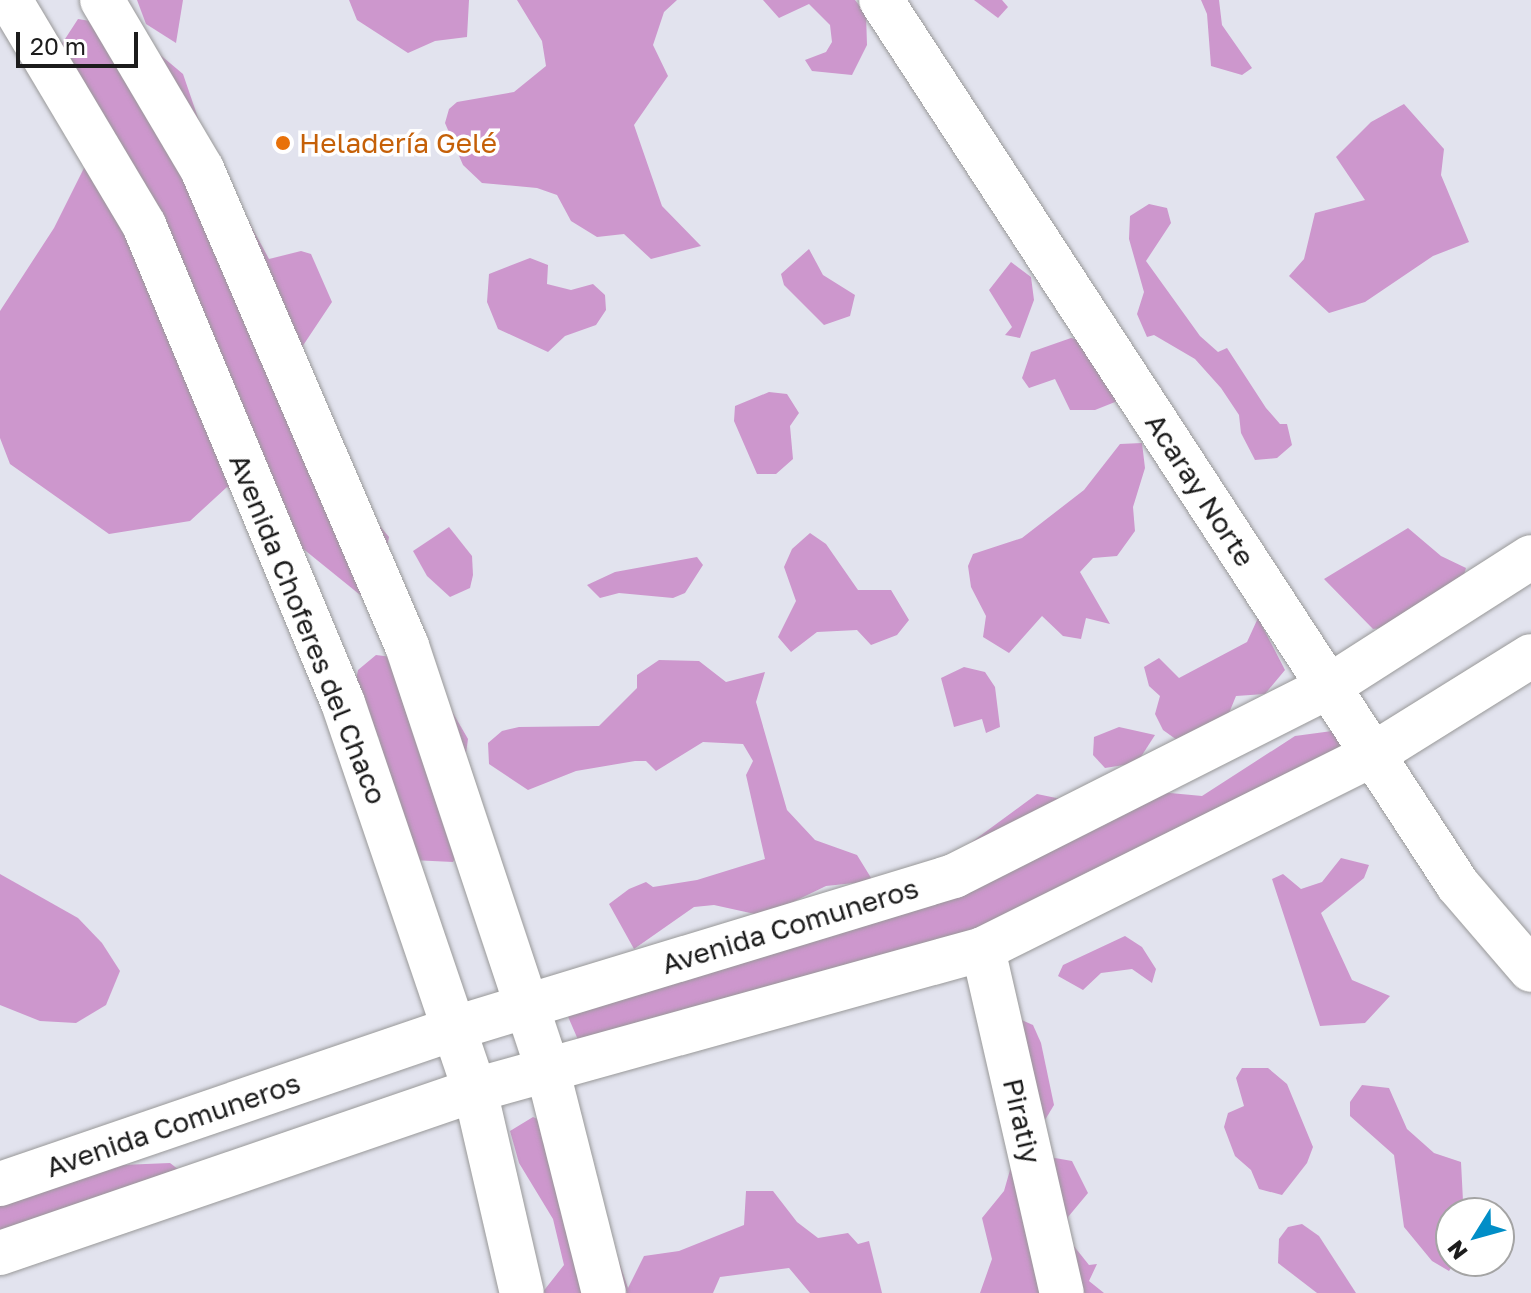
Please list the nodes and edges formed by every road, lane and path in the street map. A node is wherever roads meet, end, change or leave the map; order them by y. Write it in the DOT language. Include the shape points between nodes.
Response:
graph roads {
  1 [pos="10,0"];
  2 [pos="102,0"];
  3 [pos="881,0"];
  4 [pos="1531,557"];
  5 [pos="1531,656"];
  6 [pos="1328,687"];
  7 [pos="1372,755"];
  8 [pos="983,949"];
  9 [pos="1531,970"];
  10 [pos="525,1006"];
  11 [pos="455,1028"];
  12 [pos="547,1068"];
  13 [pos="475,1090"];
  14 [pos="0,1184"];
  15 [pos="0,1253"];
  16 [pos="522,1293"];
  17 [pos="604,1293"];
  18 [pos="1062,1293"];
  1 -- 11 [label="street, Avenida Choferes del Chaco" via="144,225 343,703"];
  2 -- 10 [label="street" via="202,169 401,632"];
  3 -- 6 [label="street, Acaray Norte"];
  4 -- 6 [label="street, Avenida Comuneros"];
  5 -- 7 [label="street"];
  6 -- 7 [label="street, Acaray Norte"];
  6 -- 10 [label="street, Avenida Comuneros" via="954,876"];
  7 -- 8 [label="street"];
  7 -- 9 [label="street, Acaray Norte" via="1458,885"];
  8 -- 12 [label="street"];
  8 -- 18 [label="street, Piratiy"];
  10 -- 11 [label="street, Avenida Comuneros"];
  10 -- 12 [label="street"];
  11 -- 13 [label="street, Avenida Choferes del Chaco"];
  11 -- 14 [label="street, Avenida Comuneros"];
  12 -- 13 [label="street"];
  12 -- 17 [label="street"];
  13 -- 15 [label="street"];
  13 -- 16 [label="street, Avenida Choferes del Chaco"];
}
